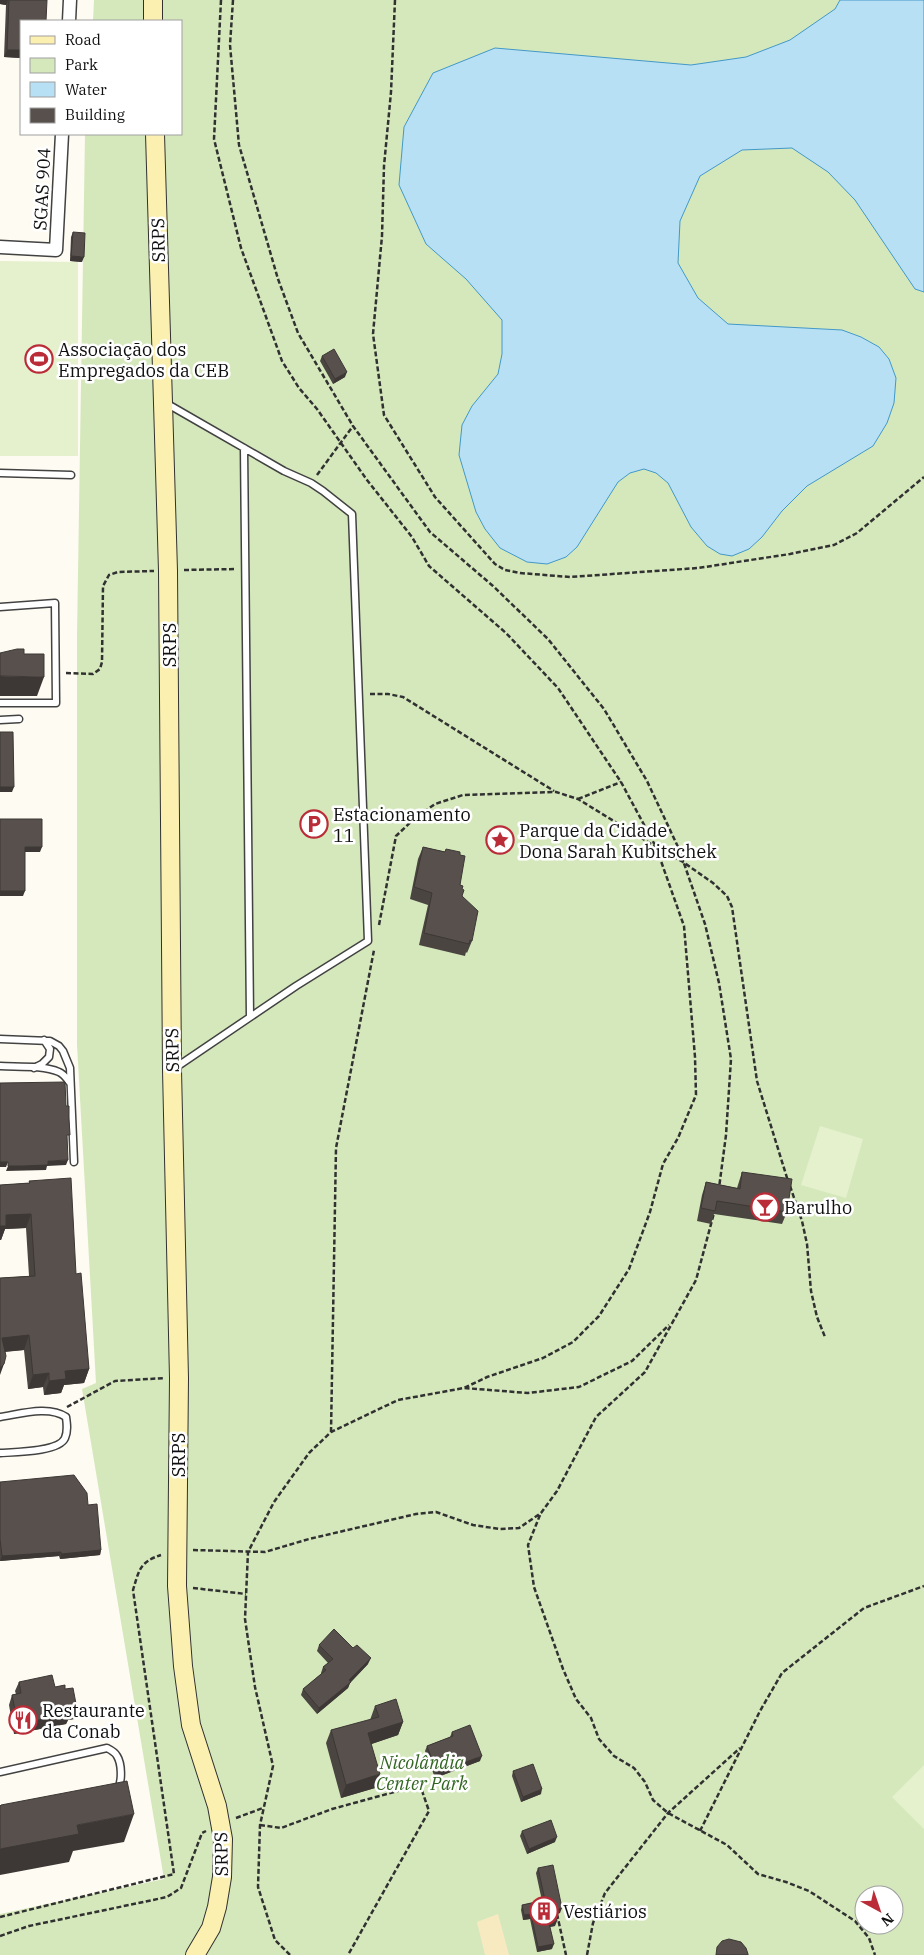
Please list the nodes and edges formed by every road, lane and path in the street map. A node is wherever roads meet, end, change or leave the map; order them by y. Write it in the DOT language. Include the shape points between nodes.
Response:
graph roads {
  1 [pos="70,0"];
  2 [pos="153,0"];
  3 [pos="221,0"];
  4 [pos="233,0"];
  5 [pos="395,0"];
  6 [pos="69,20"];
  7 [pos="153,20"];
  8 [pos="62,135"];
  9 [pos="155,135"];
  10 [pos="0,247"];
  11 [pos="162,400"];
  12 [pos="353,426"];
  13 [pos="342,443"];
  14 [pos="244,448"];
  15 [pos="0,473"];
  16 [pos="71,475"];
  17 [pos="924,478"];
  18 [pos="310,483"];
  19 [pos="245,569"];
  20 [pos="168,571"];
  21 [pos="0,607"];
  22 [pos="56,672"];
  23 [pos="359,695"];
  24 [pos="0,703"];
  25 [pos="0,720"];
  26 [pos="18,720"];
  27 [pos="621,782"];
  28 [pos="556,792"];
  29 [pos="578,799"];
  30 [pos="656,848"];
  31 [pos="683,862"];
  32 [pos="377,933"];
  33 [pos="376,943"];
  34 [pos="250,1017"];
  35 [pos="0,1039"];
  36 [pos="44,1040"];
  37 [pos="0,1066"];
  38 [pos="34,1068"];
  39 [pos="172,1070"];
  40 [pos="70,1083"];
  41 [pos="74,1162"];
  42 [pos="717,1196"];
  43 [pos="716,1207"];
  44 [pos="672,1322"];
  45 [pos="824,1337"];
  46 [pos="178,1378"];
  47 [pos="464,1388"];
  48 [pos="58,1412"];
  49 [pos="0,1417"];
  50 [pos="331,1432"];
  51 [pos="0,1454"];
  52 [pos="541,1513"];
  53 [pos="177,1549"];
  54 [pos="248,1552"];
  55 [pos="177,1586"];
  56 [pos="924,1586"];
  57 [pos="246,1594"];
  58 [pos="742,1747"];
  59 [pos="0,1772"];
  60 [pos="115,1792"];
  61 [pos="264,1808"];
  62 [pos="668,1814"];
  63 [pos="220,1823"];
  64 [pos="260,1825"];
  65 [pos="700,1831"];
  66 [pos="557,1914"];
  67 [pos="0,1917"];
  68 [pos="0,1936"];
  69 [pos="195,1955"];
  70 [pos="290,1955"];
  71 [pos="348,1955"];
  72 [pos="566,1955"];
  73 [pos="587,1955"];
  74 [pos="875,1955"];
  1 -- 6 [label="street"];
  2 -- 7 [label="main road"];
  3 -- 13 [label="path" via="214,139 242,248 282,361"];
  4 -- 12 [label="path" via="230,45 239,145 259,218 298,333"];
  5 -- 17 [label="path" via="382,236 373,334 384,414 435,497 495,564 520,573 570,576 698,568 790,554 834,545 857,533"];
  8 -- 10 [label="street, SGAS 904" via="56,250"];
  9 -- 11 [label="main road, SRPS"];
  11 -- 14 [label="lane"];
  11 -- 20 [label="main road, SRPS"];
  12 -- 13 [label="path"];
  12 -- 31 [label="path" via="430,532 548,639 604,709 647,781"];
  13 -- 18 [label="path"];
  13 -- 27 [label="path" via="430,566 506,634 558,688"];
  14 -- 18 [label="lane"];
  14 -- 19 [label="lane"];
  15 -- 16 [label="lane"];
  18 -- 23 [label="lane" via="352,514"];
  19 -- 20 [label="path"];
  19 -- 34 [label="lane"];
  20 -- 22 [label="path" via="109,575 103,586 100,669 93,674"];
  20 -- 39 [label="main road, SRPS"];
  21 -- 22 [label="lane" via="55,603"];
  22 -- 24 [label="lane" via="56,703"];
  23 -- 28 [label="path" via="403,697"];
  23 -- 34 [label="lane" via="368,941"];
  25 -- 26 [label="lane"];
  27 -- 29 [label="path"];
  27 -- 30 [label="path"];
  28 -- 29 [label="path"];
  28 -- 32 [label="path" via="463,796 435,804 414,818 396,836"];
  29 -- 30 [label="path"];
  30 -- 31 [label="path"];
  30 -- 47 [label="path" via="684,926 696,1095 663,1164 629,1269 599,1316 573,1342 543,1358"];
  31 -- 42 [label="path" via="705,924 719,983 731,1059 726,1135"];
  31 -- 45 [label="path" via="713,883 727,896 732,907 757,1081 802,1222 811,1290"];
  33 -- 50 [label="path" via="336,1148"];
  34 -- 39 [label="lane"];
  35 -- 36 [label="lane"];
  36 -- 38 [label="lane" via="50,1049 49,1057"];
  36 -- 40 [label="lane" via="55,1043 63,1051 70,1068"];
  37 -- 38 [label="lane"];
  38 -- 40 [label="lane" via="60,1072"];
  39 -- 46 [label="main road, SRPS"];
  40 -- 41 [label="lane"];
  43 -- 44 [label="path" via="696,1280"];
  44 -- 47 [label="path" via="632,1362 579,1387 528,1393"];
  44 -- 52 [label="path" via="645,1372 596,1417 557,1491"];
  46 -- 48 [label="path" via="115,1381"];
  46 -- 53 [label="main road, SRPS"];
  47 -- 50 [label="path" via="398,1400"];
  48 -- 49 [label="lane"];
  48 -- 51 [label="lane" via="66,1418 68,1427 65,1439 58,1445"];
  50 -- 54 [label="path" via="309,1453 274,1502"];
  52 -- 54 [label="path" via="519,1528 500,1529 473,1525 436,1512 416,1514 309,1538 265,1552"];
  52 -- 62 [label="path" via="528,1545 529,1553 534,1588 563,1669 599,1739 614,1756 634,1768 653,1800"];
  53 -- 54 [label="path"];
  53 -- 55 [label="main road, SRPS"];
  53 -- 67 [label="path" via="152,1557 141,1566 133,1590 174,1874"];
  54 -- 57 [label="path"];
  55 -- 57 [label="path"];
  55 -- 63 [label="main road, SRPS" via="182,1666 191,1725 218,1806"];
  56 -- 58 [label="path" via="864,1608 782,1673"];
  57 -- 61 [label="path" via="245,1619 255,1687 273,1766"];
  58 -- 62 [label="path"];
  58 -- 65 [label="path"];
  59 -- 60 [label="lane" via="107,1748 118,1756 121,1780"];
  61 -- 63 [label="path"];
  61 -- 64 [label="path"];
  62 -- 65 [label="path"];
  62 -- 73 [label="path" via="605,1893 593,1923"];
  63 -- 68 [label="path" via="202,1833 181,1888 167,1897 29,1926"];
  63 -- 69 [label="main road, SRPS" via="222,1877 217,1907"];
  64 -- 70 [label="path" via="258,1888 275,1940"];
  64 -- 71 [label="path" via="282,1828 332,1809 420,1785 429,1811"];
  65 -- 74 [label="path" via="727,1845 758,1874 809,1891 855,1921 869,1938"];
  66 -- 72 [label="path"];
}
